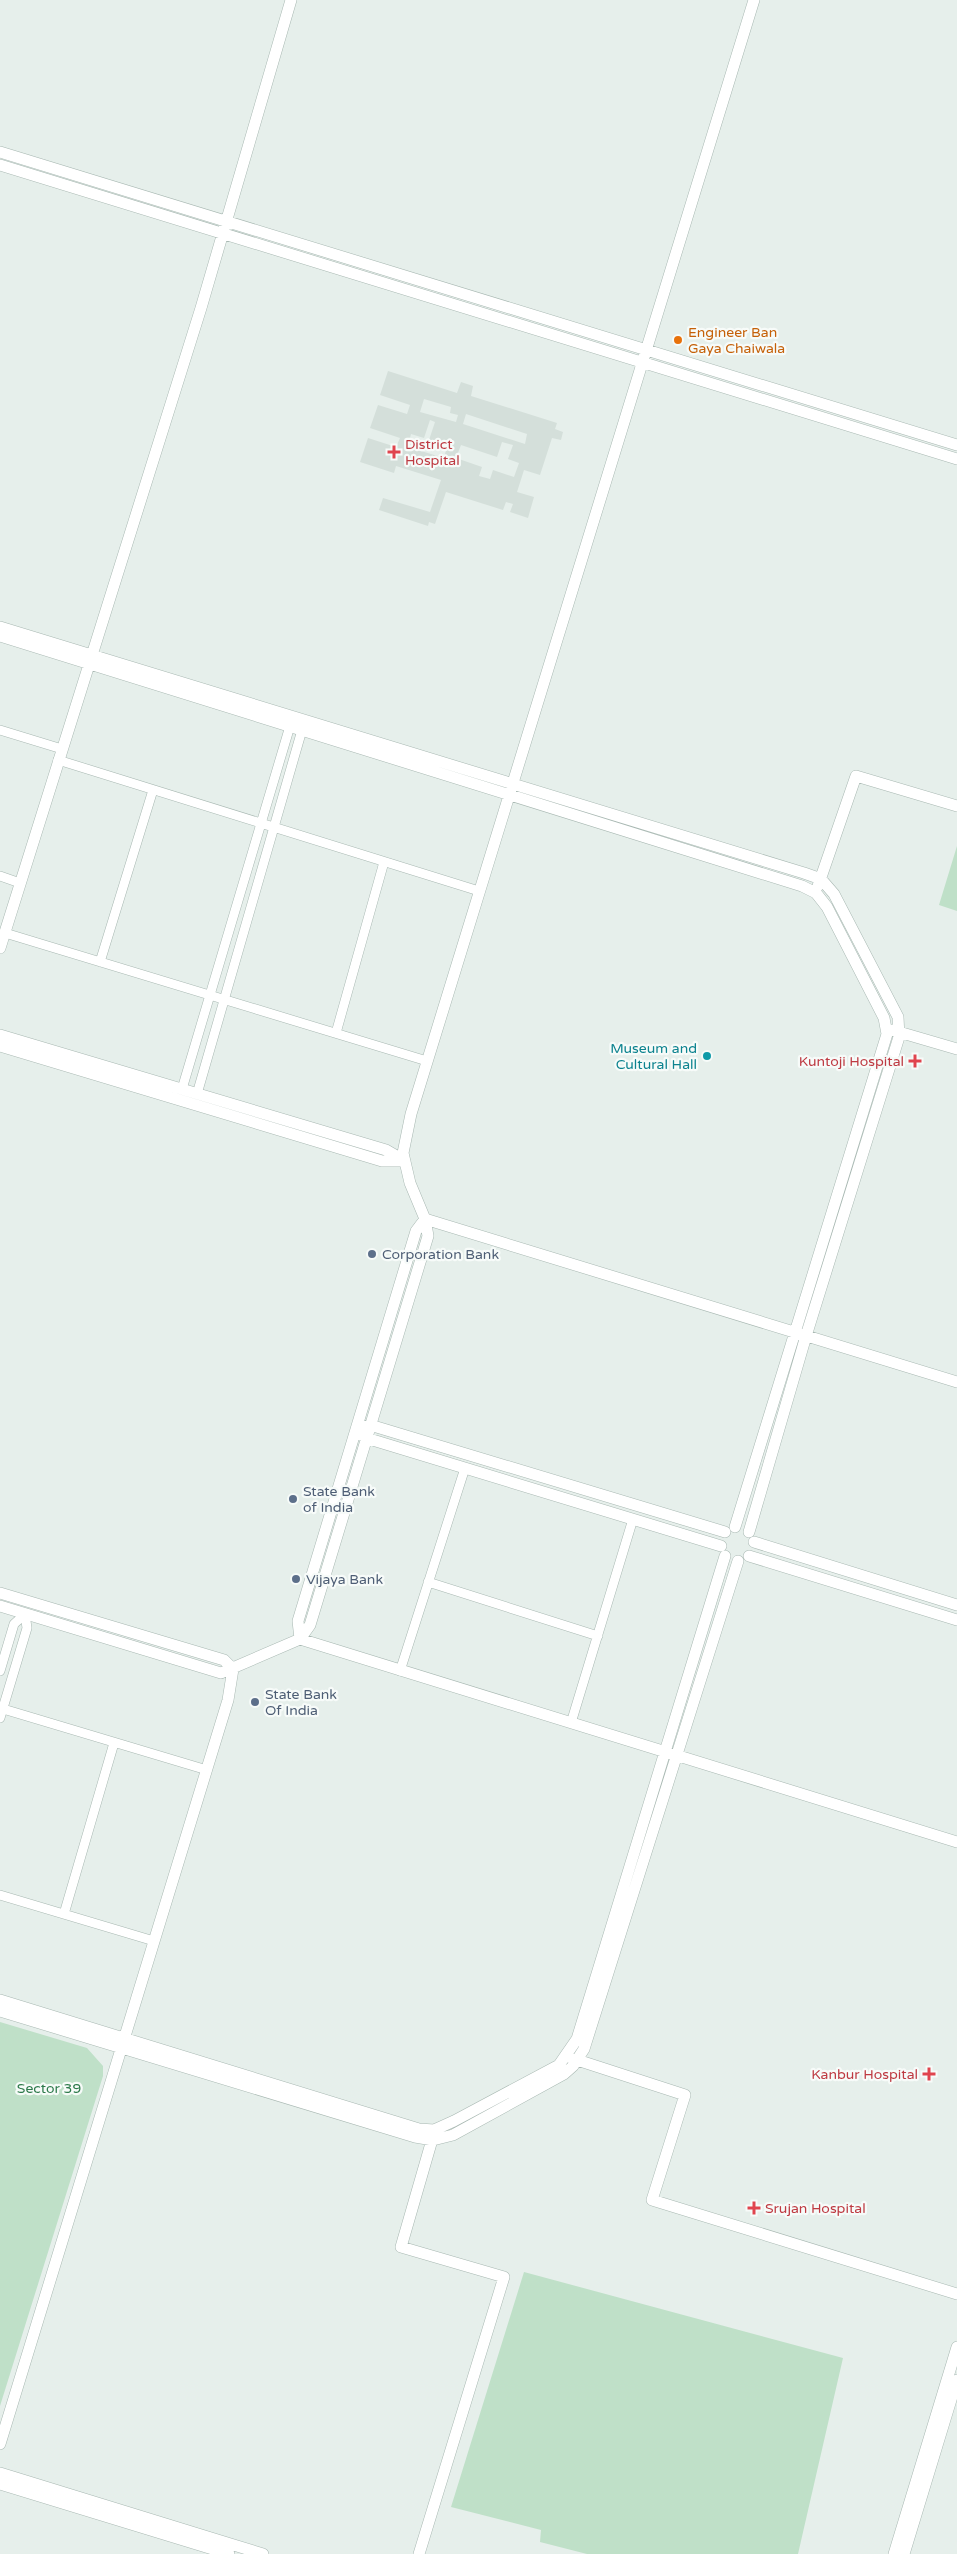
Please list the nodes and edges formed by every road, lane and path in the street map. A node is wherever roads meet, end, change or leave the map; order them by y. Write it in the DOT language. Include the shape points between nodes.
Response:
graph roads {
  1 [pos="291,0"];
  2 [pos="754,0"];
  3 [pos="0,152"];
  4 [pos="0,166"];
  5 [pos="226,222"];
  6 [pos="223,234"];
  7 [pos="646,350"];
  8 [pos="642,362"];
  9 [pos="957,445"];
  10 [pos="957,459"];
  11 [pos="0,627"];
  12 [pos="0,636"];
  13 [pos="90,659"];
  14 [pos="300,718"];
  15 [pos="296,728"];
  16 [pos="0,730"];
  17 [pos="62,749"];
  18 [pos="58,760"];
  19 [pos="512,782"];
  20 [pos="153,790"];
  21 [pos="508,794"];
  22 [pos="957,806"];
  23 [pos="262,824"];
  24 [pos="274,827"];
  25 [pos="384,862"];
  26 [pos="0,876"];
  27 [pos="821,879"];
  28 [pos="20,883"];
  29 [pos="478,891"];
  30 [pos="816,892"];
  31 [pos="5,933"];
  32 [pos="0,948"];
  33 [pos="100,962"];
  34 [pos="210,995"];
  35 [pos="224,999"];
  36 [pos="886,1028"];
  37 [pos="899,1032"];
  38 [pos="336,1033"];
  39 [pos="0,1035"];
  40 [pos="0,1046"];
  41 [pos="957,1049"];
  42 [pos="427,1061"];
  43 [pos="182,1089"];
  44 [pos="197,1094"];
  45 [pos="405,1161"];
  46 [pos="425,1219"];
  47 [pos="795,1333"];
  48 [pos="806,1336"];
  49 [pos="957,1382"];
  50 [pos="370,1425"];
  51 [pos="356,1430"];
  52 [pos="366,1438"];
  53 [pos="465,1468"];
  54 [pos="633,1519"];
  55 [pos="730,1530"];
  56 [pos="752,1537"];
  57 [pos="723,1551"];
  58 [pos="749,1556"];
  59 [pos="738,1560"];
  60 [pos="428,1582"];
  61 [pos="0,1593"];
  62 [pos="957,1604"];
  63 [pos="0,1606"];
  64 [pos="24,1614"];
  65 [pos="957,1620"];
  66 [pos="598,1636"];
  67 [pos="300,1640"];
  68 [pos="233,1669"];
  69 [pos="400,1670"];
  70 [pos="0,1671"];
  71 [pos="1,1709"];
  72 [pos="0,1718"];
  73 [pos="572,1723"];
  74 [pos="114,1743"];
  75 [pos="670,1754"];
  76 [pos="207,1770"];
  77 [pos="957,1842"];
  78 [pos="0,1895"];
  79 [pos="64,1914"];
  80 [pos="154,1941"];
  81 [pos="0,2000"];
  82 [pos="0,2011"];
  83 [pos="123,2043"];
  84 [pos="572,2058"];
  85 [pos="433,2135"];
  86 [pos="957,2294"];
  87 [pos="957,2346"];
  88 [pos="957,2380"];
  89 [pos="0,2444"];
  90 [pos="0,2473"];
  91 [pos="0,2484"];
  92 [pos="229,2554"];
  93 [pos="263,2554"];
  94 [pos="418,2554"];
  95 [pos="894,2554"];
  96 [pos="904,2554"];
  1 -- 5 [label="street"];
  2 -- 7 [label="street"];
  3 -- 5 [label="street"];
  4 -- 6 [label="street"];
  5 -- 6 [label="street"];
  5 -- 7 [label="street"];
  6 -- 8 [label="street"];
  6 -- 13 [label="street"];
  7 -- 8 [label="street"];
  7 -- 9 [label="street"];
  8 -- 10 [label="street"];
  8 -- 19 [label="street"];
  11 -- 13 [label="street"];
  12 -- 13 [label="street"];
  13 -- 14 [label="street"];
  13 -- 15 [label="street"];
  13 -- 17 [label="street"];
  14 -- 15 [label="street"];
  14 -- 19 [label="street"];
  15 -- 21 [label="street"];
  15 -- 23 [label="street"];
  15 -- 24 [label="street"];
  16 -- 17 [label="street"];
  17 -- 18 [label="street"];
  18 -- 20 [label="street"];
  18 -- 28 [label="street"];
  19 -- 21 [label="street"];
  19 -- 27 [label="street"];
  20 -- 23 [label="street"];
  20 -- 33 [label="street"];
  21 -- 29 [label="street"];
  21 -- 30 [label="street"];
  22 -- 27 [label="street" via="856,776"];
  23 -- 24 [label="street"];
  23 -- 34 [label="street"];
  24 -- 25 [label="street"];
  24 -- 35 [label="street"];
  25 -- 29 [label="street"];
  25 -- 38 [label="street"];
  26 -- 28 [label="street"];
  27 -- 30 [label="street"];
  27 -- 37 [label="street" via="834,894 898,1017"];
  28 -- 31 [label="street"];
  29 -- 42 [label="street"];
  30 -- 36 [label="street" via="884,1018"];
  31 -- 32 [label="street"];
  31 -- 33 [label="street"];
  33 -- 34 [label="street"];
  34 -- 35 [label="street"];
  34 -- 43 [label="street"];
  35 -- 38 [label="street"];
  35 -- 44 [label="street"];
  36 -- 37 [label="street"];
  36 -- 47 [label="street" via="887,1034"];
  37 -- 41 [label="street"];
  37 -- 48 [label="street"];
  38 -- 42 [label="street"];
  39 -- 43 [label="street"];
  40 -- 45 [label="street" via="382,1162"];
  42 -- 45 [label="street" via="411,1114 403,1153"];
  43 -- 44 [label="street"];
  44 -- 45 [label="street" via="386,1150"];
  45 -- 46 [label="street"];
  46 -- 47 [label="street"];
  46 -- 50 [label="street" via="428,1236"];
  46 -- 51 [label="street" via="416,1231"];
  47 -- 48 [label="street"];
  47 -- 55 [label="street"];
  48 -- 49 [label="street"];
  48 -- 56 [label="street"];
  50 -- 51 [label="street"];
  50 -- 52 [label="street"];
  50 -- 55 [label="street"];
  51 -- 52 [label="street"];
  51 -- 67 [label="street" via="298,1621"];
  52 -- 53 [label="street"];
  52 -- 67 [label="street" via="310,1624"];
  53 -- 54 [label="street"];
  53 -- 60 [label="street"];
  54 -- 57 [label="street"];
  54 -- 66 [label="street"];
  55 -- 56 [label="street" via="743,1528"];
  55 -- 57 [label="street"];
  56 -- 58 [label="street"];
  56 -- 62 [label="street"];
  57 -- 59 [label="street"];
  57 -- 75 [label="street"];
  58 -- 59 [label="street"];
  58 -- 65 [label="street"];
  59 -- 75 [label="street"];
  60 -- 66 [label="street"];
  60 -- 69 [label="street"];
  61 -- 68 [label="street" via="224,1660"];
  63 -- 64 [label="street"];
  64 -- 68 [label="street" via="221,1673"];
  64 -- 70 [label="street" via="14,1624"];
  64 -- 71 [label="street" via="27,1628"];
  66 -- 73 [label="street"];
  67 -- 68 [label="street"];
  67 -- 69 [label="street"];
  68 -- 76 [label="street" via="228,1700"];
  69 -- 73 [label="street"];
  71 -- 72 [label="street"];
  71 -- 74 [label="street"];
  73 -- 75 [label="street"];
  74 -- 76 [label="street"];
  74 -- 79 [label="street"];
  75 -- 77 [label="street"];
  75 -- 84 [label="street" via="584,2049"];
  76 -- 80 [label="street"];
  78 -- 79 [label="street"];
  79 -- 80 [label="street"];
  80 -- 83 [label="street"];
  81 -- 83 [label="street"];
  82 -- 83 [label="street"];
  83 -- 85 [label="street" via="415,2137"];
  83 -- 89 [label="street"];
  84 -- 85 [label="street" via="564,2074 453,2135"];
  84 -- 86 [label="street" via="685,2095 652,2200"];
  85 -- 94 [label="street" via="401,2247 504,2277"];
  87 -- 95 [label="street"];
  88 -- 96 [label="street"];
  90 -- 93 [label="street"];
  91 -- 92 [label="street"];
}
